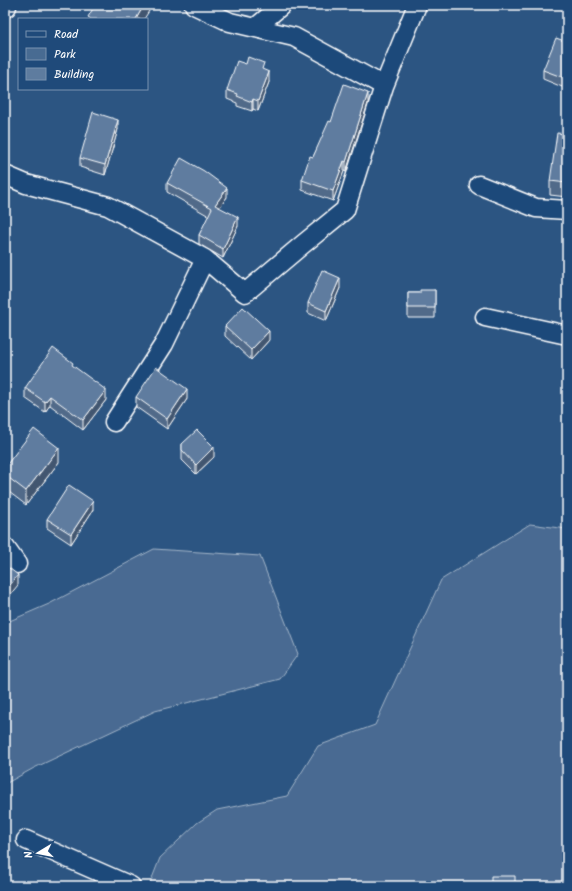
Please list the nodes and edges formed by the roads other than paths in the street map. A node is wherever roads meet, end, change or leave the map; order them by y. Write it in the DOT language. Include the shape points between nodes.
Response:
graph roads {
  1 [pos="194,5"];
  2 [pos="282,5"];
  3 [pos="417,5"];
  4 [pos="256,28"];
  5 [pos="384,86"];
  6 [pos="5,175"];
  7 [pos="478,185"];
  8 [pos="567,210"];
  9 [pos="205,259"];
  10 [pos="485,317"];
  11 [pos="567,335"];
  12 [pos="114,422"];
  13 [pos="5,547"];
  14 [pos="16,564"];
  15 [pos="26,840"];
  16 [pos="131,886"];
  1 -- 4 [label="street" via="230,22"];
  2 -- 4 [label="street"];
  3 -- 5 [label="street"];
  4 -- 5 [label="street" via="294,37"];
  5 -- 9 [label="street" via="345,210 245,293"];
  6 -- 9 [label="street" via="26,184 108,206"];
  7 -- 8 [label="street" via="536,208"];
  9 -- 12 [label="street" via="164,344"];
  10 -- 11 [label="street"];
  13 -- 14 [label="street"];
  15 -- 16 [label="street"];
}
